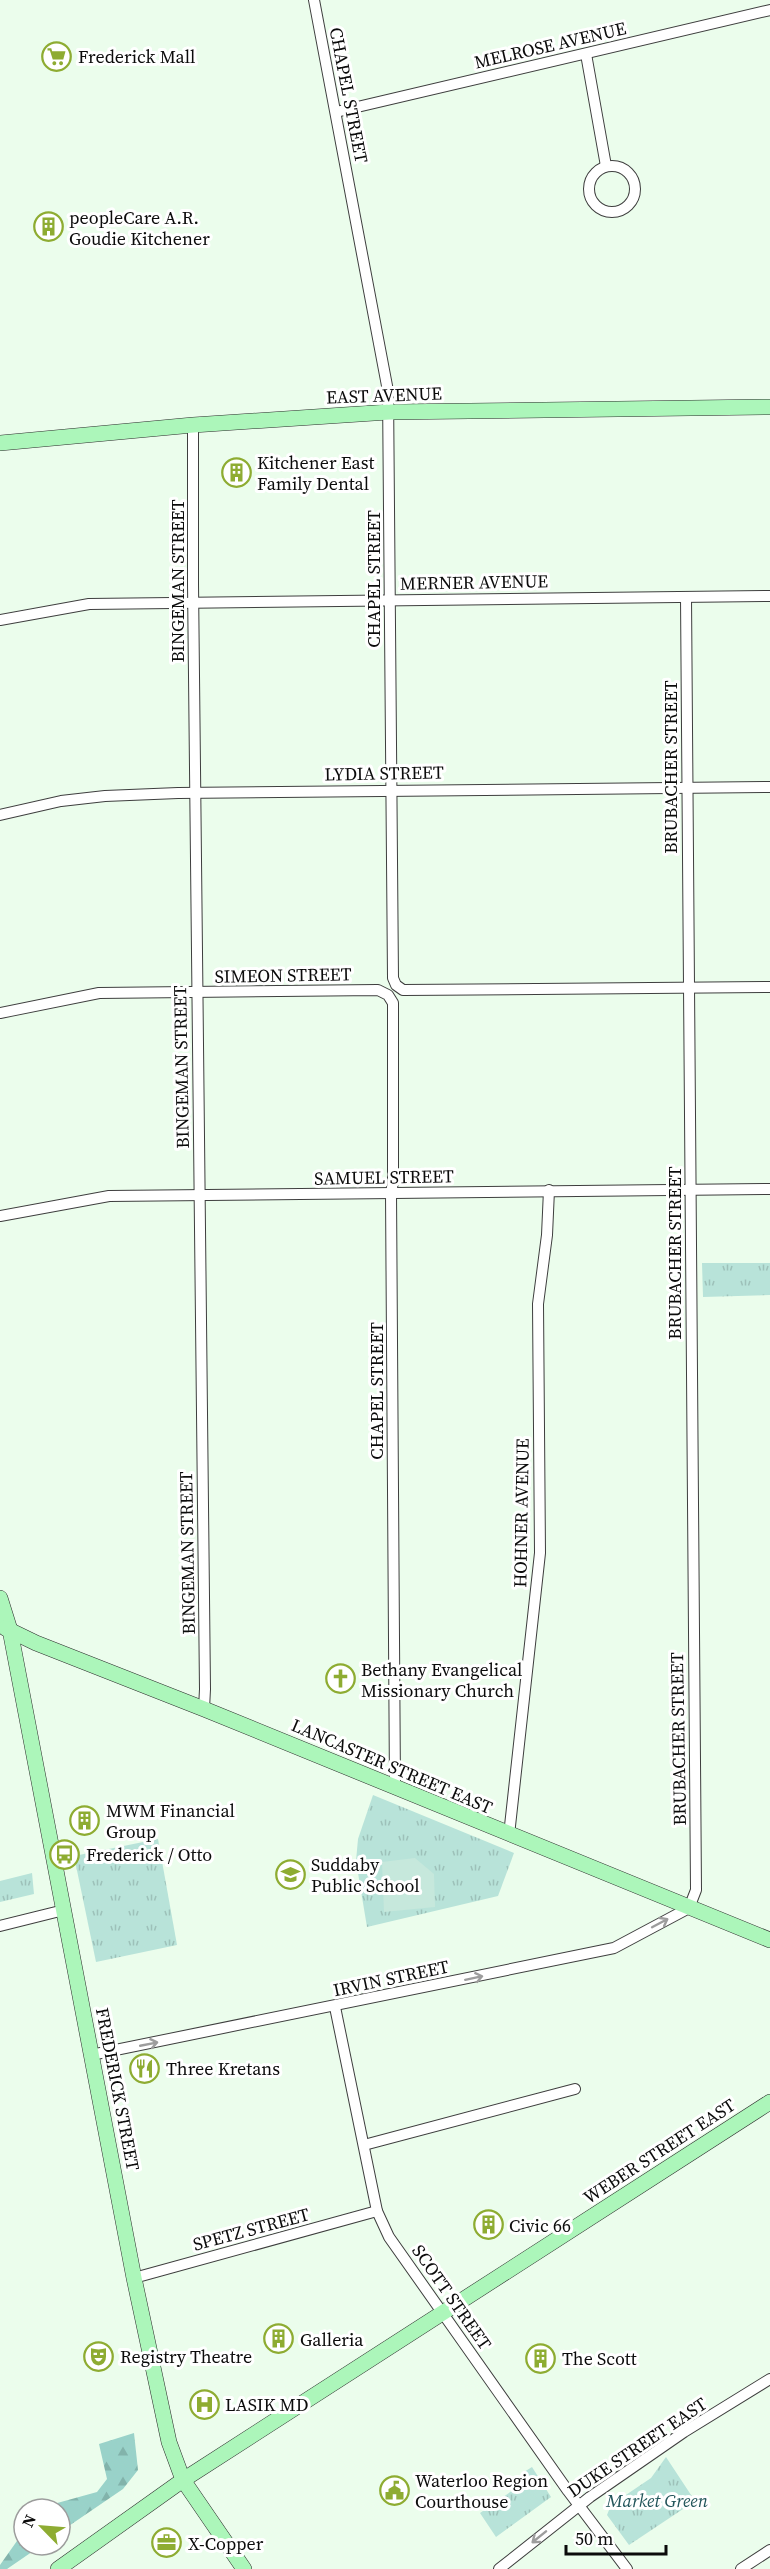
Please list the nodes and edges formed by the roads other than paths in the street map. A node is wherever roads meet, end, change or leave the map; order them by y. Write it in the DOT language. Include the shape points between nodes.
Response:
graph roads {
  1 [pos="314,0"];
  2 [pos="770,10"];
  3 [pos="586,54"];
  4 [pos="336,112"];
  5 [pos="606,166"];
  6 [pos="770,406"];
  7 [pos="389,412"];
  8 [pos="193,425"];
  9 [pos="0,443"];
  10 [pos="770,596"];
  11 [pos="686,597"];
  12 [pos="389,600"];
  13 [pos="193,601"];
  14 [pos="0,621"];
  15 [pos="687,788"];
  16 [pos="770,788"];
  17 [pos="392,789"];
  18 [pos="196,792"];
  19 [pos="0,815"];
  20 [pos="688,987"];
  21 [pos="770,987"];
  22 [pos="197,992"];
  23 [pos="388,995"];
  24 [pos="0,1013"];
  25 [pos="770,1189"];
  26 [pos="549,1190"];
  27 [pos="690,1190"];
  28 [pos="391,1193"];
  29 [pos="199,1195"];
  30 [pos="0,1216"];
  31 [pos="0,1598"];
  32 [pos="3,1629"];
  33 [pos="204,1709"];
  34 [pos="395,1788"];
  35 [pos="509,1835"];
  36 [pos="689,1908"];
  37 [pos="64,1910"];
  38 [pos="0,1926"];
  39 [pos="770,1940"];
  40 [pos="335,2007"];
  41 [pos="92,2055"];
  42 [pos="574,2089"];
  43 [pos="770,2102"];
  44 [pos="364,2145"];
  45 [pos="377,2211"];
  46 [pos="134,2278"];
  47 [pos="442,2314"];
  48 [pos="770,2379"];
  49 [pos="183,2480"];
  50 [pos="579,2506"];
  51 [pos="770,2550"];
  52 [pos="58,2569"];
  53 [pos="244,2569"];
  54 [pos="499,2569"];
  55 [pos="627,2569"];
  56 [pos="741,2569"];
  1 -- 4 [label="street, CHAPEL STREET"];
  2 -- 3 [label="street, MELROSE AVENUE"];
  3 -- 4 [label="street, MELROSE AVENUE"];
  3 -- 5 [label="street"];
  4 -- 7 [label="street, CHAPEL STREET" via="387,380"];
  5 -- 5 [label="street" via="591,177 588,189 595,205 614,212 634,197 634,179 618,165"];
  6 -- 7 [label="main road, EAST AVENUE"];
  7 -- 8 [label="main road, EAST AVENUE"];
  7 -- 12 [label="street, CHAPEL STREET"];
  8 -- 9 [label="main road, EAST AVENUE"];
  8 -- 13 [label="street, BINGEMAN STREET"];
  10 -- 11 [label="street, MERNER AVENUE"];
  11 -- 12 [label="street, MERNER AVENUE"];
  11 -- 15 [label="street, BRUBACHER STREET"];
  12 -- 13 [label="street, MERNER AVENUE"];
  12 -- 17 [label="street, CHAPEL STREET"];
  13 -- 14 [label="street, MERNER AVENUE" via="89,604"];
  13 -- 18 [label="street, BINGEMAN STREET"];
  15 -- 16 [label="street, LYDIA STREET"];
  15 -- 17 [label="street, LYDIA STREET"];
  15 -- 20 [label="street, BRUBACHER STREET"];
  17 -- 18 [label="street, LYDIA STREET"];
  17 -- 20 [label="street, CHAPEL STREET" via="393,978 403,990"];
  18 -- 19 [label="street, LYDIA STREET" via="94,797"];
  18 -- 22 [label="street, BINGEMAN STREET"];
  20 -- 21 [label="street"];
  20 -- 27 [label="street, BRUBACHER STREET"];
  22 -- 23 [label="street, SIMEON STREET" via="372,990"];
  22 -- 24 [label="street, SIMEON STREET" via="99,993"];
  22 -- 29 [label="street, BINGEMAN STREET"];
  23 -- 28 [label="street, CHAPEL STREET" via="393,1003"];
  25 -- 27 [label="street, SAMUEL STREET"];
  26 -- 27 [label="street, SAMUEL STREET"];
  26 -- 28 [label="street, SAMUEL STREET"];
  26 -- 35 [label="street, HOHNER AVENUE" via="538,1304 540,1553"];
  27 -- 36 [label="street, BRUBACHER STREET" via="696,1890"];
  28 -- 29 [label="street, SAMUEL STREET"];
  28 -- 34 [label="street, CHAPEL STREET"];
  29 -- 30 [label="street, SAMUEL STREET" via="109,1196"];
  29 -- 33 [label="street, BINGEMAN STREET"];
  31 -- 32 [label="main road, FREDERICK STREET"];
  32 -- 33 [label="main road, LANCASTER STREET EAST"];
  32 -- 37 [label="main road, FREDERICK STREET"];
  33 -- 34 [label="main road, LANCASTER STREET EAST"];
  34 -- 35 [label="main road, LANCASTER STREET EAST"];
  35 -- 36 [label="main road, LANCASTER STREET EAST"];
  36 -- 39 [label="main road, LANCASTER STREET EAST"];
  40 -- 36 [label="street, IRVIN STREET, one-way" via="614,1948"];
  37 -- 38 [label="street"];
  37 -- 41 [label="main road, FREDERICK STREET"];
  41 -- 40 [label="street, IRVIN STREET, one-way"];
  40 -- 44 [label="street, SCOTT STREET"];
  41 -- 46 [label="main road, FREDERICK STREET"];
  42 -- 44 [label="street"];
  43 -- 47 [label="main road, WEBER STREET EAST"];
  44 -- 45 [label="street, SCOTT STREET"];
  45 -- 46 [label="street, SPETZ STREET"];
  45 -- 47 [label="street, SCOTT STREET" via="389,2237"];
  46 -- 49 [label="main road, FREDERICK STREET" via="169,2442"];
  47 -- 49 [label="main road, WEBER STREET EAST"];
  47 -- 50 [label="street, SCOTT STREET"];
  48 -- 50 [label="street, DUKE STREET EAST" via="684,2432"];
  49 -- 52 [label="main road, WEBER STREET EAST"];
  49 -- 53 [label="main road, FREDERICK STREET"];
  50 -- 54 [label="street, DUKE STREET EAST, one-way"];
  50 -- 55 [label="street, SCOTT STREET"];
  51 -- 56 [label="street"];
}
